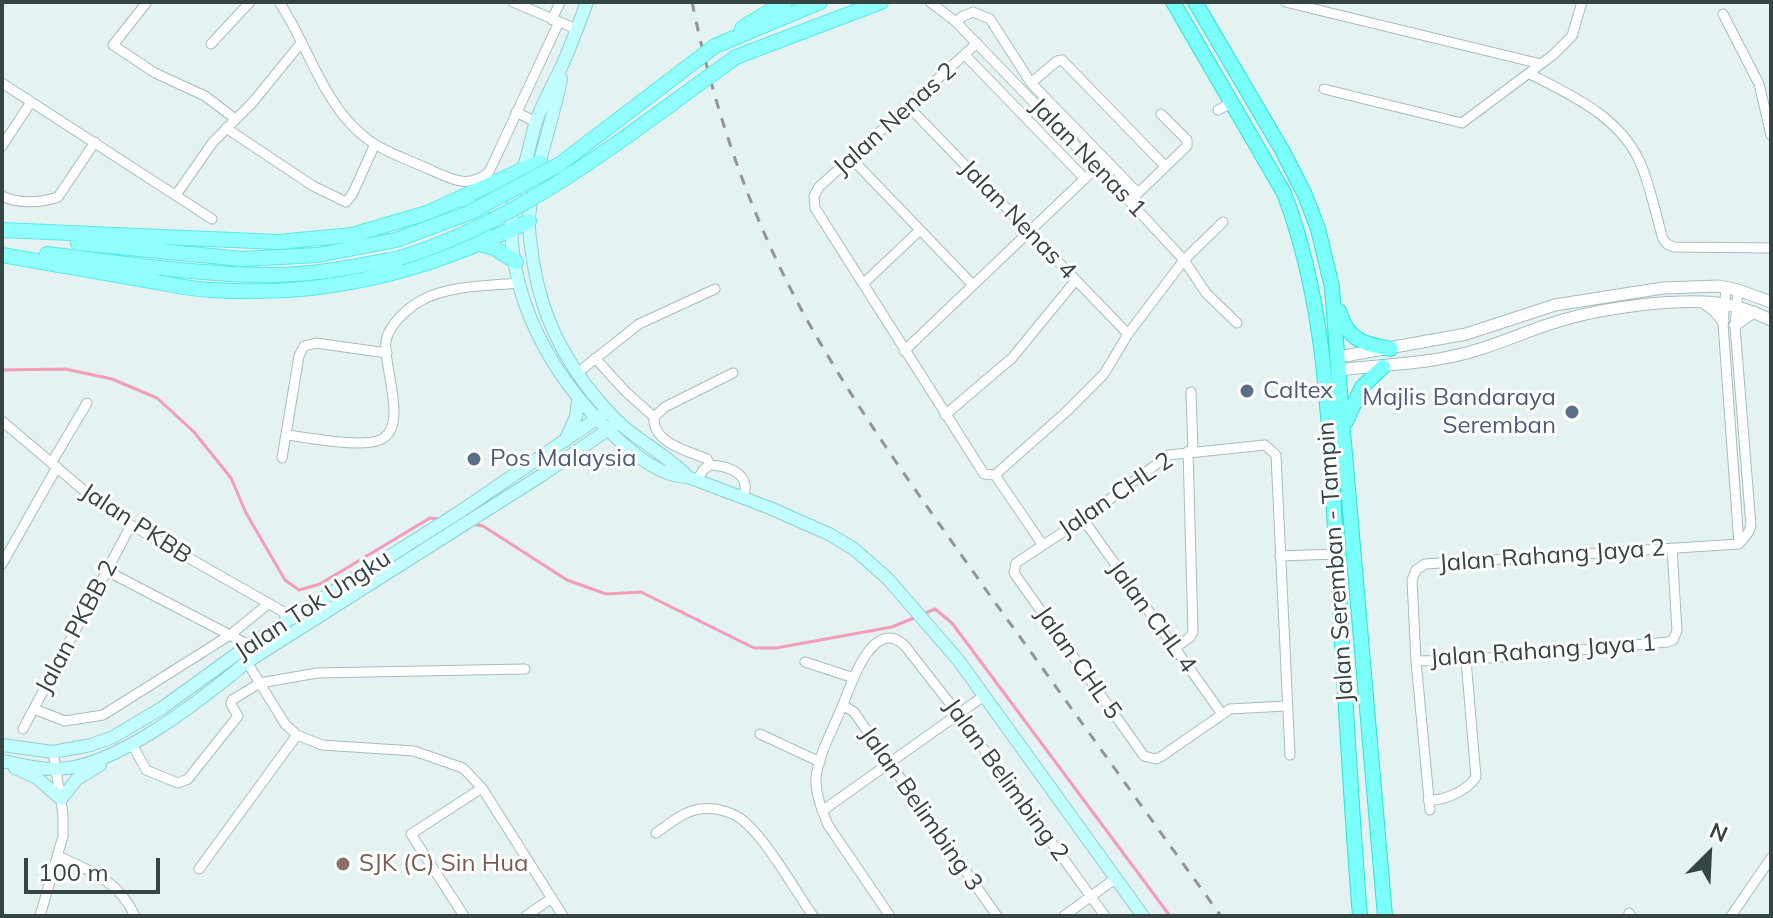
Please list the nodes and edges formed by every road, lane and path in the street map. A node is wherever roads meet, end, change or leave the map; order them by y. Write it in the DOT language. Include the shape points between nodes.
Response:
graph roads {
  1 [pos="147,2"];
  2 [pos="250,2"];
  3 [pos="279,2"];
  4 [pos="513,2"];
  5 [pos="560,2"];
  6 [pos="587,2"];
  7 [pos="785,2"];
  8 [pos="820,2"];
  9 [pos="881,2"];
  10 [pos="930,2"];
  11 [pos="1173,2"];
  12 [pos="1195,2"];
  13 [pos="1285,2"];
  14 [pos="1582,2"];
  15 [pos="1300,4"];
  16 [pos="1723,14"];
  17 [pos="556,21"];
  18 [pos="956,22"];
  19 [pos="576,29"];
  20 [pos="301,43"];
  21 [pos="977,43"];
  22 [pos="211,44"];
  23 [pos="715,46"];
  24 [pos="965,55"];
  25 [pos="564,60"];
  26 [pos="1541,64"];
  27 [pos="1022,68"];
  28 [pos="1530,74"];
  29 [pos="1011,78"];
  30 [pos="2,83"];
  31 [pos="1031,83"];
  32 [pos="1324,89"];
  33 [pos="31,102"];
  34 [pos="908,106"];
  35 [pos="1768,111"];
  36 [pos="516,112"];
  37 [pos="1161,114"];
  38 [pos="234,118"];
  39 [pos="536,122"];
  40 [pos="226,128"];
  41 [pos="1771,135"];
  42 [pos="95,142"];
  43 [pos="375,144"];
  44 [pos="2,146"];
  45 [pos="851,158"];
  46 [pos="540,162"];
  47 [pos="1165,166"];
  48 [pos="1096,168"];
  49 [pos="523,169"];
  50 [pos="1085,179"];
  51 [pos="1138,193"];
  52 [pos="176,195"];
  53 [pos="2,196"];
  54 [pos="1129,201"];
  55 [pos="450,203"];
  56 [pos="212,219"];
  57 [pos="529,221"];
  58 [pos="1223,222"];
  59 [pos="513,229"];
  60 [pos="920,230"];
  61 [pos="2,232"];
  62 [pos="1029,232"];
  63 [pos="479,244"];
  64 [pos="1771,248"];
  65 [pos="2,252"];
  66 [pos="1184,260"];
  67 [pos="516,262"];
  68 [pos="1076,280"];
  69 [pos="519,283"];
  70 [pos="863,284"];
  71 [pos="973,285"];
  72 [pos="1332,287"];
  73 [pos="1732,288"];
  74 [pos="715,289"];
  75 [pos="1703,302"];
  76 [pos="1771,302"];
  77 [pos="1730,305"];
  78 [pos="1754,312"];
  79 [pos="1771,320"];
  80 [pos="1237,323"];
  81 [pos="1729,323"];
  82 [pos="1128,334"];
  83 [pos="1391,349"];
  84 [pos="904,351"];
  85 [pos="387,353"];
  86 [pos="595,358"];
  87 [pos="1340,364"];
  88 [pos="1383,367"];
  89 [pos="733,373"];
  90 [pos="576,374"];
  91 [pos="1191,392"];
  92 [pos="578,400"];
  93 [pos="87,403"];
  94 [pos="945,415"];
  95 [pos="603,416"];
  96 [pos="654,417"];
  97 [pos="2,421"];
  98 [pos="614,426"];
  99 [pos="1343,431"];
  100 [pos="288,435"];
  101 [pos="565,441"];
  102 [pos="1191,451"];
  103 [pos="282,458"];
  104 [pos="54,464"];
  105 [pos="710,465"];
  106 [pos="995,475"];
  107 [pos="693,479"];
  108 [pos="743,498"];
  109 [pos="462,518"];
  110 [pos="1083,519"];
  111 [pos="131,525"];
  112 [pos="447,528"];
  113 [pos="1042,544"];
  114 [pos="1672,548"];
  115 [pos="1337,554"];
  116 [pos="1280,556"];
  117 [pos="1016,563"];
  118 [pos="2,564"];
  119 [pos="107,571"];
  120 [pos="268,604"];
  121 [pos="285,616"];
  122 [pos="230,635"];
  123 [pos="249,645"];
  124 [pos="1175,648"];
  125 [pos="1466,660"];
  126 [pos="1416,661"];
  127 [pos="247,662"];
  128 [pos="805,662"];
  129 [pos="525,669"];
  130 [pos="854,678"];
  131 [pos="260,683"];
  132 [pos="985,695"];
  133 [pos="843,705"];
  134 [pos="1286,706"];
  135 [pos="34,709"];
  136 [pos="1222,714"];
  137 [pos="959,715"];
  138 [pos="23,729"];
  139 [pos="760,734"];
  140 [pos="297,735"];
  141 [pos="132,744"];
  142 [pos="2,745"];
  143 [pos="53,752"];
  144 [pos="1290,755"];
  145 [pos="107,756"];
  146 [pos="2,762"];
  147 [pos="820,762"];
  148 [pos="889,764"];
  149 [pos="56,769"];
  150 [pos="482,788"];
  151 [pos="61,799"];
  152 [pos="822,811"];
  153 [pos="656,833"];
  154 [pos="58,856"];
  155 [pos="1771,858"];
  156 [pos="199,869"];
  157 [pos="1116,878"];
  158 [pos="1091,896"];
  159 [pos="552,898"];
  160 [pos="886,915"];
  161 [pos="40,916"];
  162 [pos="135,916"];
  163 [pos="464,916"];
  164 [pos="526,916"];
  165 [pos="563,916"];
  166 [pos="813,916"];
  167 [pos="997,916"];
  168 [pos="1064,916"];
  169 [pos="1105,916"];
  170 [pos="1143,916"];
  171 [pos="1360,916"];
  172 [pos="1385,916"];
  173 [pos="1731,916"];
  1 -- 38 [label="street" via="113,45"];
  2 -- 22 [label="street"];
  3 -- 20 [label="street"];
  4 -- 17 [label="street"];
  5 -- 17 [label="street"];
  6 -- 19 [label="main road"];
  7 -- 23 [label="main road"];
  8 -- 23 [label="main road"];
  9 -- 65 [label="main road, bridge" via="736,57 548,191 440,246 400,258 275,275"];
  10 -- 18 [label="street, Jalan Nenas 1"];
  11 -- 115 [label="highway, Jalan Seremban - Tampin" via="1224,106 1284,193 1305,255 1320,332"];
  12 -- 72 [label="highway, Jalan Seremban - Tampin" via="1305,195"];
  13 -- 15 [label="street"];
  14 -- 26 [label="street" via="1572,36"];
  15 -- 26 [label="street"];
  16 -- 35 [label="street"];
  17 -- 19 [label="street"];
  17 -- 36 [label="street"];
  18 -- 21 [label="street, Jalan Nenas 1"];
  18 -- 27 [label="street" via="973,12 990,19"];
  19 -- 25 [label="main road"];
  20 -- 38 [label="street"];
  20 -- 43 [label="street" via="345,115"];
  21 -- 24 [label="street, Jalan Nenas 2"];
  21 -- 29 [label="street, Jalan Nenas 1"];
  23 -- 61 [label="main road, bridge" via="560,164 469,213 396,240 318,255 242,259"];
  24 -- 34 [label="street, Jalan Nenas 2"];
  24 -- 50 [label="street"];
  25 -- 39 [label="main road"];
  25 -- 46 [label="main road"];
  26 -- 28 [label="street"];
  27 -- 29 [label="street"];
  27 -- 31 [label="street"];
  28 -- 32 [label="street" via="1462,123"];
  28 -- 64 [label="street" via="1584,102 1625,139 1642,166 1667,244"];
  29 -- 48 [label="street, Jalan Nenas 1"];
  30 -- 33 [label="street"];
  31 -- 47 [label="street" via="1062,60"];
  31 -- 51 [label="street"];
  33 -- 42 [label="street"];
  33 -- 44 [label="street"];
  34 -- 45 [label="street, Jalan Nenas 2"];
  34 -- 62 [label="street, Jalan Nenas 4"];
  35 -- 41 [label="street"];
  36 -- 39 [label="street"];
  36 -- 43 [label="street" via="489,172 478,181 453,180"];
  37 -- 47 [label="street" via="1187,140"];
  38 -- 40 [label="street"];
  39 -- 49 [label="main road"];
  40 -- 43 [label="street" via="346,202"];
  40 -- 52 [label="street"];
  42 -- 52 [label="street"];
  42 -- 53 [label="street" via="58,197 17,201"];
  45 -- 60 [label="street"];
  45 -- 70 [label="street, Jalan Nenas 2" via="819,187 815,208"];
  46 -- 49 [label="main road"];
  46 -- 57 [label="main road"];
  47 -- 51 [label="street"];
  48 -- 50 [label="street"];
  48 -- 54 [label="street, Jalan Nenas 1"];
  49 -- 55 [label="main road"];
  49 -- 59 [label="main road" via="513,199"];
  50 -- 62 [label="street"];
  51 -- 54 [label="street"];
  52 -- 56 [label="street"];
  54 -- 66 [label="street, Jalan Nenas 1"];
  55 -- 61 [label="main road" via="352,235 278,242"];
  55 -- 63 [label="main road" via="474,206 483,218 486,231"];
  57 -- 59 [label="main road"];
  57 -- 90 [label="main road" via="541,305"];
  58 -- 66 [label="street"];
  59 -- 63 [label="main road"];
  59 -- 67 [label="main road"];
  60 -- 70 [label="street"];
  60 -- 71 [label="street"];
  62 -- 68 [label="street, Jalan Nenas 4"];
  62 -- 71 [label="street"];
  63 -- 65 [label="main road" via="360,281 253,291 209,290"];
  63 -- 67 [label="main road"];
  66 -- 80 [label="street, Jalan Nenas 1" via="1206,293"];
  66 -- 82 [label="street"];
  67 -- 69 [label="main road"];
  68 -- 82 [label="street, Jalan Nenas 4"];
  68 -- 94 [label="street" via="1012,358"];
  69 -- 85 [label="street" via="423,300 391,328"];
  69 -- 92 [label="main road" via="533,328"];
  70 -- 84 [label="street"];
  71 -- 84 [label="street"];
  72 -- 83 [label="highway" via="1352,336"];
  72 -- 87 [label="highway, Jalan Seremban - Tampin"];
  73 -- 76 [label="street"];
  73 -- 77 [label="street"];
  73 -- 83 [label="street" via="1674,287 1588,298 1466,334"];
  74 -- 86 [label="street" via="639,324"];
  75 -- 77 [label="street"];
  75 -- 81 [label="street"];
  75 -- 88 [label="street" via="1602,311 1479,350"];
  77 -- 78 [label="street"];
  77 -- 81 [label="street"];
  78 -- 79 [label="street"];
  78 -- 81 [label="street"];
  81 -- 114 [label="street, Jalan Rahang Jaya 2" via="1751,526 1739,544"];
  82 -- 106 [label="street" via="1104,374"];
  83 -- 87 [label="street"];
  84 -- 94 [label="street"];
  85 -- 100 [label="street" via="304,346"];
  85 -- 100 [label="street" via="394,416 390,432 379,440 353,443"];
  86 -- 90 [label="street"];
  86 -- 96 [label="street"];
  87 -- 88 [label="street"];
  87 -- 99 [label="highway, Jalan Seremban - Tampin"];
  88 -- 99 [label="highway" via="1362,387"];
  89 -- 96 [label="street"];
  90 -- 95 [label="main road"];
  91 -- 102 [label="street"];
  92 -- 95 [label="main road"];
  92 -- 101 [label="main road"];
  93 -- 104 [label="street"];
  94 -- 106 [label="street" via="980,471"];
  95 -- 98 [label="main road"];
  95 -- 101 [label="main road"];
  96 -- 105 [label="street" via="660,436"];
  97 -- 104 [label="street, Jalan PKBB"];
  98 -- 107 [label="main road" via="658,468"];
  98 -- 109 [label="main road"];
  99 -- 172 [label="highway, Jalan Seremban - Tampin"];
  100 -- 103 [label="street"];
  101 -- 109 [label="main road"];
  102 -- 110 [label="street, Jalan CHL 2" via="1169,455"];
  102 -- 116 [label="street, Jalan CHL 2" via="1265,445 1276,455"];
  102 -- 124 [label="street" via="1193,632"];
  104 -- 111 [label="street, Jalan PKBB"];
  104 -- 118 [label="street"];
  105 -- 107 [label="street"];
  105 -- 108 [label="street" via="727,468 744,480"];
  106 -- 113 [label="street"];
  107 -- 108 [label="main road"];
  108 -- 132 [label="main road" via="805,522 854,549 912,604"];
  109 -- 112 [label="main road"];
  110 -- 113 [label="street, Jalan CHL 2"];
  110 -- 124 [label="street, Jalan CHL 4"];
  111 -- 119 [label="street, Jalan PKBB 2"];
  111 -- 120 [label="street, Jalan PKBB"];
  112 -- 121 [label="main road, Jalan Tok Ungku"];
  112 -- 127 [label="main road, Jalan Tok Ungku"];
  113 -- 117 [label="street, Jalan CHL 2"];
  114 -- 125 [label="street, Jalan Rahang Jaya 1" via="1677,631 1673,640"];
  114 -- 126 [label="street, Jalan Rahang Jaya 2" via="1425,564 1412,580"];
  115 -- 116 [label="street"];
  115 -- 171 [label="highway, Jalan Seremban - Tampin"];
  116 -- 134 [label="street"];
  117 -- 136 [label="street, Jalan CHL 5" via="1014,573 1139,751 1150,758 1162,756"];
  119 -- 122 [label="street"];
  119 -- 135 [label="street, Jalan PKBB 2"];
  120 -- 121 [label="street, Jalan PKBB"];
  120 -- 122 [label="street"];
  121 -- 123 [label="main road, Jalan Tok Ungku"];
  122 -- 123 [label="street"];
  122 -- 135 [label="street" via="103,715 65,721"];
  123 -- 143 [label="main road, Jalan Tok Ungku" via="113,737"];
  124 -- 136 [label="street, Jalan CHL 4"];
  125 -- 126 [label="street, Jalan Rahang Jaya 1"];
  125 -- 126 [label="street, Jalan Rahang Jaya 2" via="1476,777 1429,805"];
  127 -- 131 [label="street"];
  127 -- 141 [label="main road, Jalan Tok Ungku"];
  128 -- 130 [label="street"];
  129 -- 131 [label="street" via="317,673"];
  130 -- 133 [label="street"];
  130 -- 137 [label="street, Jalan Belimbing 2" via="878,642 899,640"];
  131 -- 140 [label="street"];
  131 -- 141 [label="street" via="232,700 238,716 183,781 173,783 146,770"];
  132 -- 137 [label="street"];
  132 -- 157 [label="main road"];
  133 -- 147 [label="street"];
  133 -- 148 [label="street, Jalan Belimbing 3" via="854,712"];
  134 -- 136 [label="street" via="1236,707"];
  134 -- 144 [label="street"];
  135 -- 138 [label="street, Jalan PKBB 2"];
  137 -- 148 [label="street"];
  137 -- 158 [label="street, Jalan Belimbing 2"];
  139 -- 147 [label="street"];
  140 -- 150 [label="street" via="322,745 414,751 463,768"];
  140 -- 156 [label="street"];
  141 -- 145 [label="main road, Jalan Tok Ungku"];
  142 -- 143 [label="main road, Jalan Tok Ungku"];
  143 -- 149 [label="street"];
  145 -- 149 [label="main road, Jalan Tok Ungku"];
  145 -- 151 [label="main road"];
  146 -- 149 [label="main road, Jalan Tok Ungku"];
  146 -- 151 [label="main road" via="37,778"];
  147 -- 152 [label="street" via="816,781"];
  148 -- 152 [label="street"];
  148 -- 167 [label="street, Jalan Belimbing 3"];
  149 -- 151 [label="street"];
  150 -- 159 [label="street"];
  150 -- 163 [label="street" via="411,834"];
  151 -- 154 [label="street"];
  152 -- 160 [label="street"];
  153 -- 166 [label="street" via="698,809 738,817 754,831"];
  154 -- 161 [label="street"];
  154 -- 162 [label="street" via="117,887"];
  155 -- 173 [label="street"];
  157 -- 158 [label="street"];
  157 -- 170 [label="main road"];
  158 -- 168 [label="street"];
  158 -- 169 [label="street, Jalan Belimbing 2"];
  159 -- 164 [label="street"];
  159 -- 165 [label="street"];
}
